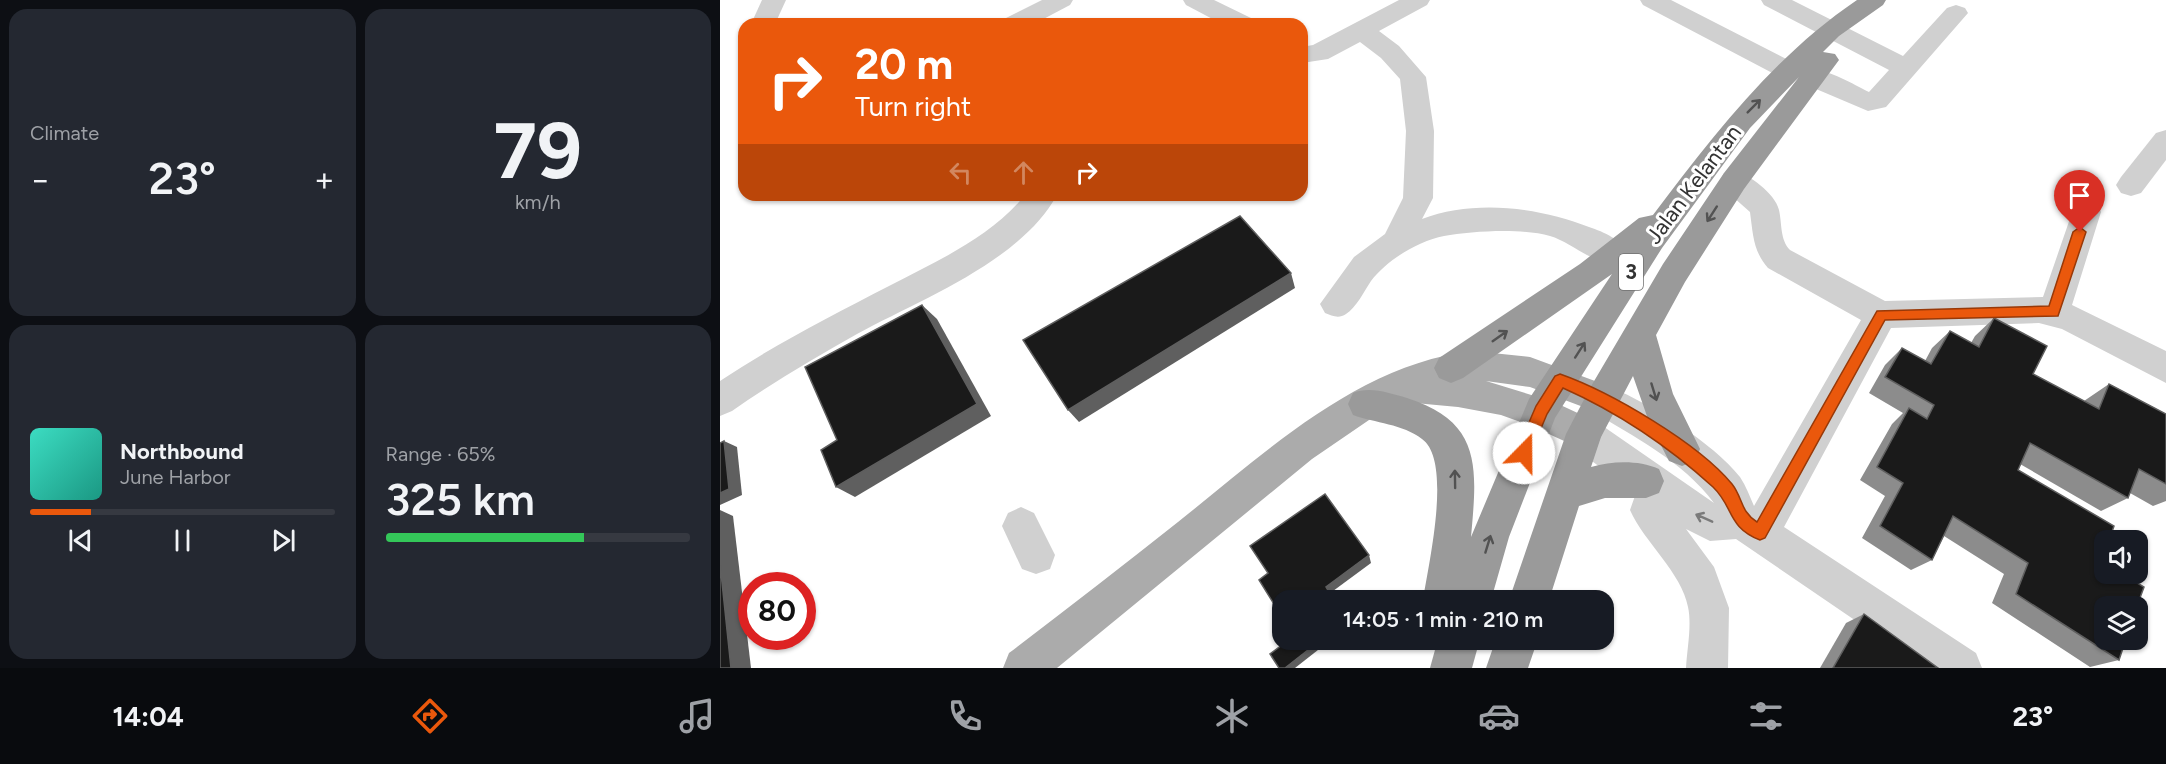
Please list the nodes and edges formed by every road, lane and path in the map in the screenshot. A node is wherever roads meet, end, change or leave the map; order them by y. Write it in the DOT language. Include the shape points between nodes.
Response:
graph roads {
  1 [pos="774,0"];
  2 [pos="1061,0"];
  3 [pos="1195,0"];
  4 [pos="1418,0"];
  5 [pos="1652,0"];
  6 [pos="1773,0"];
  7 [pos="1874,0"];
  8 [pos="1956,13"];
  9 [pos="766,18"];
  10 [pos="1026,18"];
  11 [pos="1230,18"];
  12 [pos="1361,30"];
  13 [pos="1838,34"];
  14 [pos="1308,54"];
  15 [pos="1906,68"];
  16 [pos="1800,74"];
  17 [pos="2166,140"];
  18 [pos="1734,181"];
  19 [pos="2131,185"];
  20 [pos="1037,201"];
  21 [pos="1678,205"];
  22 [pos="2086,212"];
  23 [pos="1396,242"];
  24 [pos="1614,254"];
  25 [pos="1336,304"];
  26 [pos="2054,312"];
  27 [pos="1881,315"];
  28 [pos="1640,336"];
  29 [pos="1451,368"];
  30 [pos="2166,368"];
  31 [pos="1560,380"];
  32 [pos="1378,397"];
  33 [pos="1602,399"];
  34 [pos="720,400"];
  35 [pos="1541,410"];
  36 [pos="1584,434"];
  37 [pos="1682,449"];
  38 [pos="1652,485"];
  39 [pos="1564,493"];
  40 [pos="1750,526"];
  41 [pos="1444,590"];
  42 [pos="1474,590"];
  43 [pos="1532,590"];
  44 [pos="1436,650"];
  45 [pos="1457,650"];
  46 [pos="1513,650"];
  47 [pos="1024,668"];
  48 [pos="1434,668"];
  49 [pos="1451,668"];
  50 [pos="1507,668"];
  51 [pos="1707,668"];
  52 [pos="1960,668"];
  1 -- 9 [label="street"];
  2 -- 10 [label="street"];
  3 -- 11 [label="street"];
  4 -- 12 [label="street"];
  5 -- 16 [label="street"];
  6 -- 13 [label="street"];
  7 -- 13 [label="highway, Jalan Kelantan / 3"];
  8 -- 15 [label="street"];
  12 -- 14 [label="street" via="1319,53"];
  12 -- 23 [label="street" via="1390,52 1413,77 1420,131 1418,198"];
  13 -- 15 [label="street"];
  13 -- 16 [label="highway, Jalan Kelantan / 3"];
  15 -- 16 [label="street" via="1873,102"];
  16 -- 18 [label="highway, Jalan Kelantan / 3"];
  21 -- 16 [label="highway, Jalan Kelantan / 3, one-way" via="1740,121"];
  17 -- 19 [label="street"];
  18 -- 27 [label="street" via="1764,207 1770,249 1779,260"];
  18 -- 28 [label="highway, Jalan Kelantan / 3, one-way" via="1674,273"];
  20 -- 34 [label="street" via="1028,213 966,259 853,320"];
  21 -- 24 [label="highway"];
  31 -- 21 [label="highway, Jalan Kelantan / 3, one-way"];
  22 -- 26 [label="street"];
  23 -- 24 [label="street" via="1439,225 1486,219 1551,224"];
  23 -- 25 [label="street" via="1365,266"];
  29 -- 24 [label="highway, one-way"];
  26 -- 27 [label="street"];
  26 -- 30 [label="street"];
  27 -- 40 [label="street"];
  28 -- 33 [label="highway, Jalan Kelantan / 3"];
  28 -- 37 [label="highway, one-way" via="1654,396"];
  29 -- 31 [label="main road" via="1515,368"];
  29 -- 32 [label="main road"];
  31 -- 33 [label="main road"];
  31 -- 35 [label="highway, Jalan Kelantan / 3"];
  32 -- 35 [label="main road" via="1463,391"];
  41 -- 32 [label="highway, one-way" via="1456,478 1452,447 1432,424"];
  32 -- 47 [label="main road" via="1298,448"];
  33 -- 36 [label="highway, Jalan Kelantan / 3"];
  33 -- 37 [label="street"];
  35 -- 36 [label="main road"];
  42 -- 35 [label="highway, Jalan Kelantan / 3, one-way" via="1490,537"];
  36 -- 38 [label="street"];
  36 -- 39 [label="highway, Jalan Kelantan / 3"];
  37 -- 40 [label="street" via="1727,490"];
  38 -- 39 [label="highway" via="1605,481"];
  40 -- 38 [label="street, one-way" via="1710,522"];
  38 -- 51 [label="street" via="1649,510 1700,581 1709,608"];
  39 -- 43 [label="highway, Jalan Kelantan / 3"];
  40 -- 52 [label="street"];
  44 -- 48 [label="highway"];
  45 -- 49 [label="highway"];
  46 -- 50 [label="highway"];
}
